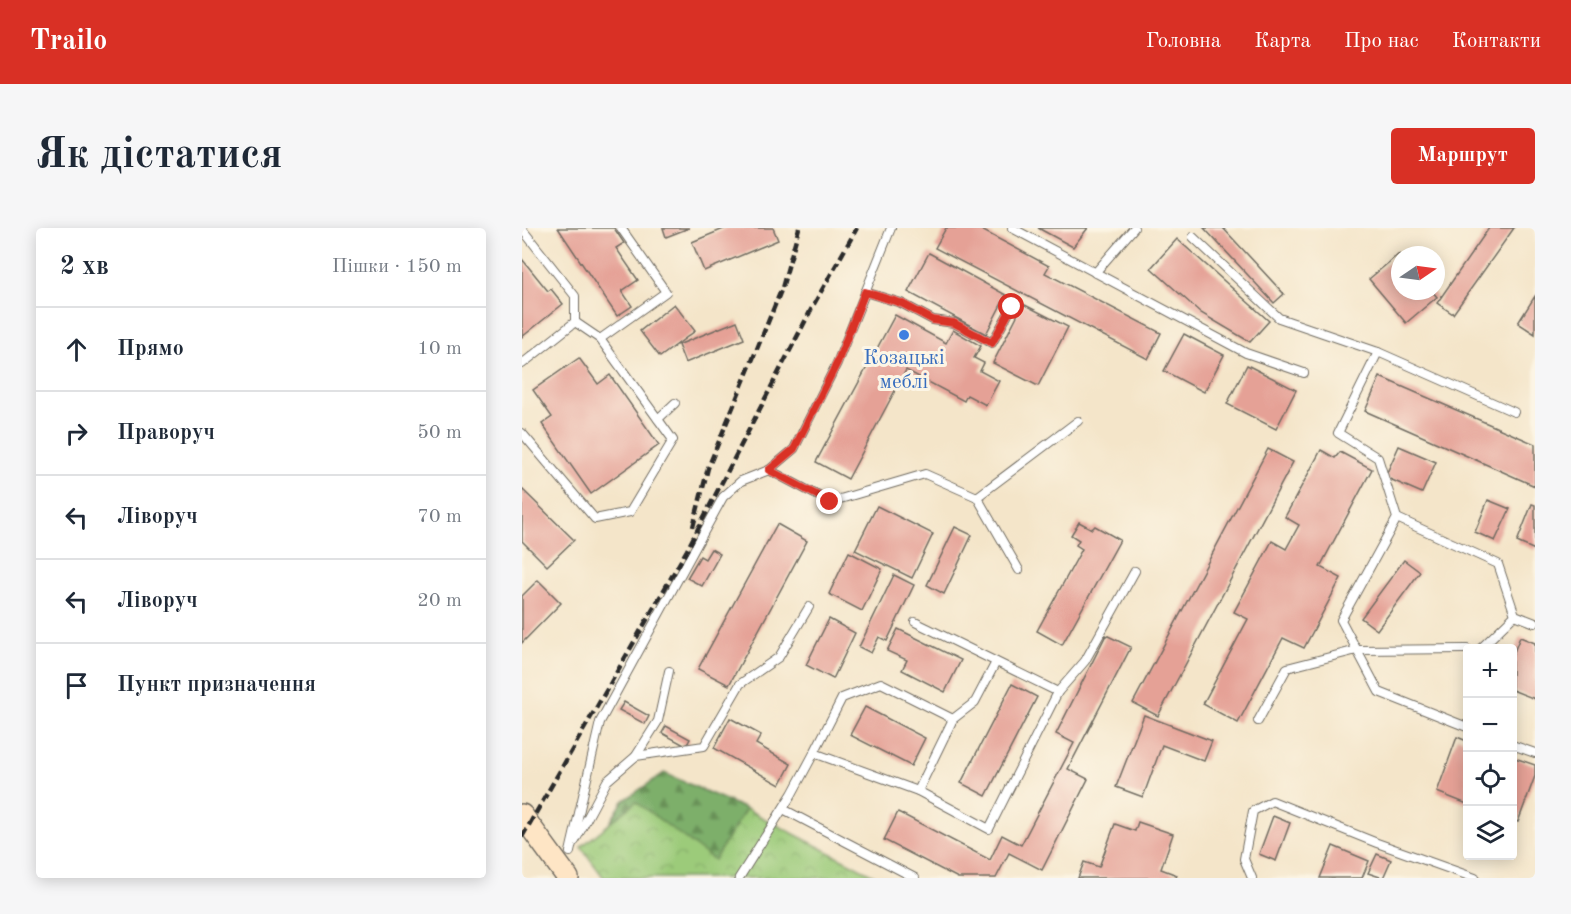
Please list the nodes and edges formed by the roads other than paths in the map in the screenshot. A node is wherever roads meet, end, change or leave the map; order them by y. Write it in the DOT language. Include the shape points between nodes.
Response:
graph roads {
  1 [pos="621,228"];
  2 [pos="891,228"];
  3 [pos="1012,228"];
  4 [pos="1134,228"];
  5 [pos="522,229"];
  6 [pos="1193,237"];
  7 [pos="1095,273"];
  8 [pos="865,292"];
  9 [pos="1012,307"];
  10 [pos="575,322"];
  11 [pos="600,339"];
  12 [pos="1378,352"];
  13 [pos="522,363"];
  14 [pos="1304,373"];
  15 [pos="675,403"];
  16 [pos="1514,412"];
  17 [pos="658,419"];
  18 [pos="1078,421"];
  19 [pos="522,433"];
  20 [pos="769,470"];
  21 [pos="977,497"];
  22 [pos="1397,518"];
  23 [pos="1019,570"];
  24 [pos="1135,571"];
  25 [pos="808,607"];
  26 [pos="1515,615"];
  27 [pos="915,622"];
  28 [pos="1535,622"];
  29 [pos="1484,644"];
  30 [pos="1463,649"];
  31 [pos="1357,650"];
  32 [pos="996,662"];
  33 [pos="669,671"];
  34 [pos="1058,692"];
  35 [pos="953,719"];
  36 [pos="1258,721"];
  37 [pos="1463,725"];
  38 [pos="1517,747"];
  39 [pos="814,753"];
  40 [pos="1535,753"];
  41 [pos="636,756"];
  42 [pos="918,791"];
  43 [pos="783,809"];
  44 [pos="522,815"];
  45 [pos="566,866"];
  46 [pos="739,878"];
  47 [pos="915,878"];
  48 [pos="1252,878"];
  49 [pos="1474,878"];
  1 -- 11 [label="lane" via="666,292"];
  2 -- 8 [label="lane"];
  3 -- 7 [label="lane"];
  4 -- 7 [label="lane"];
  5 -- 10 [label="lane" via="575,296"];
  6 -- 12 [label="lane" via="1278,318"];
  7 -- 14 [label="lane" via="1246,353"];
  8 -- 9 [label="lane" via="901,303 933,320 954,323 992,343"];
  8 -- 20 [label="lane" via="837,363 794,449"];
  10 -- 11 [label="lane"];
  10 -- 13 [label="lane"];
  11 -- 17 [label="lane"];
  12 -- 16 [label="lane"];
  12 -- 22 [label="lane" via="1338,433 1378,458"];
  15 -- 17 [label="lane"];
  17 -- 19 [label="lane" via="673,440 630,512 595,519"];
  18 -- 21 [label="lane"];
  20 -- 21 [label="lane" via="830,502 926,474"];
  20 -- 45 [label="lane" via="741,481 723,497 600,722"];
  21 -- 23 [label="lane"];
  22 -- 26 [label="lane" via="1498,564"];
  22 -- 31 [label="lane" via="1341,620"];
  24 -- 34 [label="lane" via="1085,661"];
  25 -- 41 [label="lane" via="779,657 740,684 704,746"];
  26 -- 28 [label="lane"];
  26 -- 29 [label="lane"];
  27 -- 32 [label="lane"];
  30 -- 31 [label="lane"];
  31 -- 36 [label="lane" via="1287,668"];
  31 -- 37 [label="lane" via="1379,692"];
  32 -- 34 [label="lane"];
  32 -- 35 [label="lane" via="975,702"];
  33 -- 41 [label="lane" via="658,721"];
  34 -- 42 [label="lane" via="989,829"];
  35 -- 39 [label="lane" via="881,683 842,698"];
  35 -- 42 [label="lane"];
  38 -- 40 [label="lane"];
  39 -- 42 [label="lane"];
  39 -- 43 [label="lane"];
  41 -- 45 [label="lane" via="607,781"];
  43 -- 46 [label="lane"];
  43 -- 47 [label="lane"];
  44 -- 45 [label="main road"];
  48 -- 49 [label="lane" via="1244,859 1253,811 1272,801"];
}
